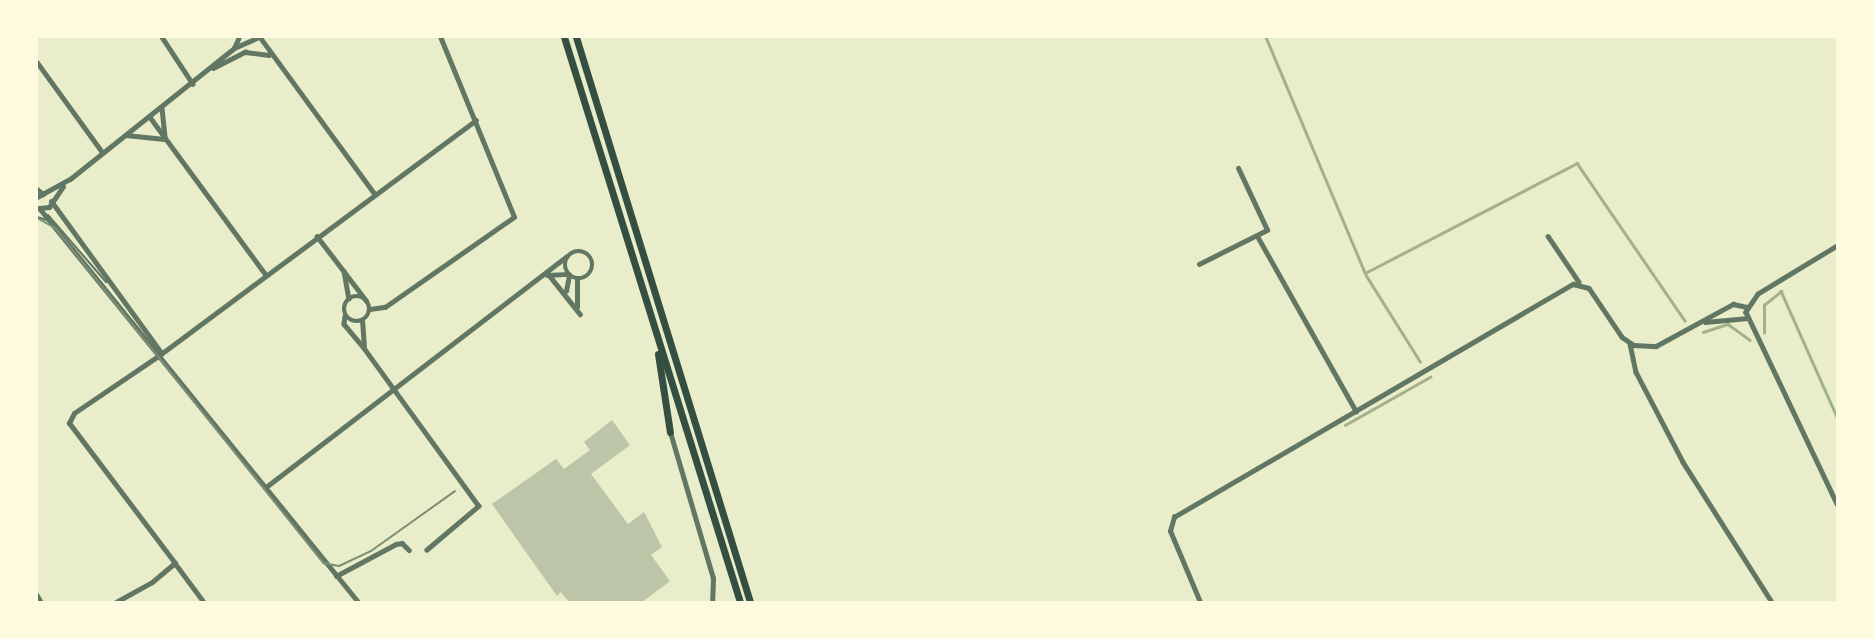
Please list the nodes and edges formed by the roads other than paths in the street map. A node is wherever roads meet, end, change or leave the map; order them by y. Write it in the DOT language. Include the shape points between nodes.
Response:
graph roads {
  1 [pos="162,37"];
  2 [pos="240,37"];
  3 [pos="440,37"];
  4 [pos="564,37"];
  5 [pos="576,37"];
  6 [pos="255,39"];
  7 [pos="234,48"];
  8 [pos="268,53"];
  9 [pos="37,62"];
  10 [pos="213,68"];
  11 [pos="193,84"];
  12 [pos="162,108"];
  13 [pos="150,117"];
  14 [pos="476,120"];
  15 [pos="126,135"];
  16 [pos="165,140"];
  17 [pos="103,153"];
  18 [pos="1238,168"];
  19 [pos="70,179"];
  20 [pos="37,189"];
  21 [pos="375,194"];
  22 [pos="42,195"];
  23 [pos="50,201"];
  24 [pos="39,209"];
  25 [pos="37,217"];
  26 [pos="55,227"];
  27 [pos="317,236"];
  28 [pos="1548,236"];
  29 [pos="1258,237"];
  30 [pos="1837,246"];
  31 [pos="567,256"];
  32 [pos="1199,264"];
  33 [pos="343,270"];
  34 [pos="266,275"];
  35 [pos="549,275"];
  36 [pos="568,275"];
  37 [pos="540,278"];
  38 [pos="577,279"];
  39 [pos="1579,282"];
  40 [pos="566,292"];
  41 [pos="349,299"];
  42 [pos="366,300"];
  43 [pos="1746,307"];
  44 [pos="131,308"];
  45 [pos="370,309"];
  46 [pos="345,315"];
  47 [pos="1748,318"];
  48 [pos="362,321"];
  49 [pos="1698,324"];
  50 [pos="656,336"];
  51 [pos="1630,344"];
  52 [pos="364,348"];
  53 [pos="161,354"];
  54 [pos="394,390"];
  55 [pos="1356,411"];
  56 [pos="670,432"];
  57 [pos="266,487"];
  58 [pos="1837,504"];
  59 [pos="409,550"];
  60 [pos="427,550"];
  61 [pos="175,563"];
  62 [pos="336,576"];
  63 [pos="37,595"];
  64 [pos="41,602"];
  65 [pos="116,602"];
  66 [pos="204,602"];
  67 [pos="358,602"];
  68 [pos="712,602"];
  69 [pos="740,602"];
  70 [pos="750,602"];
  71 [pos="1200,602"];
  72 [pos="1772,602"];
  1 -- 11 [label="street"];
  2 -- 6 [label="street"];
  2 -- 7 [label="street"];
  3 -- 14 [label="street"];
  4 -- 50 [label="main road"];
  5 -- 70 [label="main road"];
  6 -- 7 [label="street"];
  6 -- 8 [label="street"];
  7 -- 10 [label="street"];
  8 -- 10 [label="street" via="246,52"];
  8 -- 21 [label="street"];
  9 -- 17 [label="street"];
  10 -- 11 [label="street"];
  11 -- 12 [label="street"];
  12 -- 13 [label="street"];
  12 -- 16 [label="street"];
  13 -- 15 [label="street"];
  13 -- 16 [label="street"];
  14 -- 21 [label="street"];
  14 -- 45 [label="street" via="514,217 385,307"];
  15 -- 16 [label="street"];
  15 -- 17 [label="street"];
  16 -- 34 [label="street"];
  17 -- 19 [label="street"];
  18 -- 29 [label="street" via="1266,227"];
  19 -- 22 [label="street"];
  19 -- 23 [label="street"];
  20 -- 22 [label="street"];
  21 -- 27 [label="street"];
  22 -- 23 [label="street"];
  23 -- 24 [label="street" via="46,209"];
  23 -- 44 [label="street"];
  24 -- 26 [label="street"];
  24 -- 44 [label="lane" via="56,221"];
  25 -- 26 [label="lane"];
  26 -- 53 [label="street"];
  27 -- 33 [label="street"];
  27 -- 34 [label="street"];
  28 -- 39 [label="street"];
  29 -- 32 [label="street"];
  29 -- 55 [label="street"];
  30 -- 43 [label="street" via="1768,287"];
  31 -- 36 [label="street"];
  31 -- 37 [label="street"];
  31 -- 38 [label="street" via="579,250 592,259 589,275"];
  33 -- 41 [label="street"];
  33 -- 42 [label="street"];
  34 -- 53 [label="street"];
  35 -- 36 [label="street"];
  35 -- 37 [label="street"];
  35 -- 40 [label="street"];
  36 -- 38 [label="street"];
  36 -- 40 [label="street"];
  37 -- 54 [label="street"];
  38 -- 40 [label="street" via="574,297 579,312"];
  39 -- 51 [label="street" via="1589,288"];
  39 -- 55 [label="street"];
  41 -- 42 [label="street"];
  41 -- 46 [label="street"];
  42 -- 45 [label="street"];
  43 -- 47 [label="street"];
  43 -- 49 [label="street" via="1733,304"];
  44 -- 53 [label="street"];
  45 -- 48 [label="street"];
  46 -- 48 [label="street"];
  46 -- 52 [label="street" via="345,326"];
  47 -- 49 [label="street" via="1724,317"];
  47 -- 58 [label="street"];
  48 -- 52 [label="street"];
  49 -- 51 [label="street" via="1656,346"];
  50 -- 56 [label="main road"];
  50 -- 69 [label="main road"];
  51 -- 72 [label="street" via="1636,372 1683,462"];
  52 -- 54 [label="street"];
  53 -- 57 [label="street"];
  53 -- 61 [label="street" via="74,413 69,423"];
  54 -- 57 [label="street"];
  54 -- 60 [label="street" via="480,506"];
  55 -- 71 [label="street" via="1174,517 1170,531"];
  56 -- 68 [label="street" via="713,578"];
  57 -- 62 [label="street"];
  59 -- 62 [label="street" via="398,543"];
  61 -- 65 [label="street"];
  61 -- 66 [label="street"];
  62 -- 67 [label="street"];
  63 -- 64 [label="street"];
}
